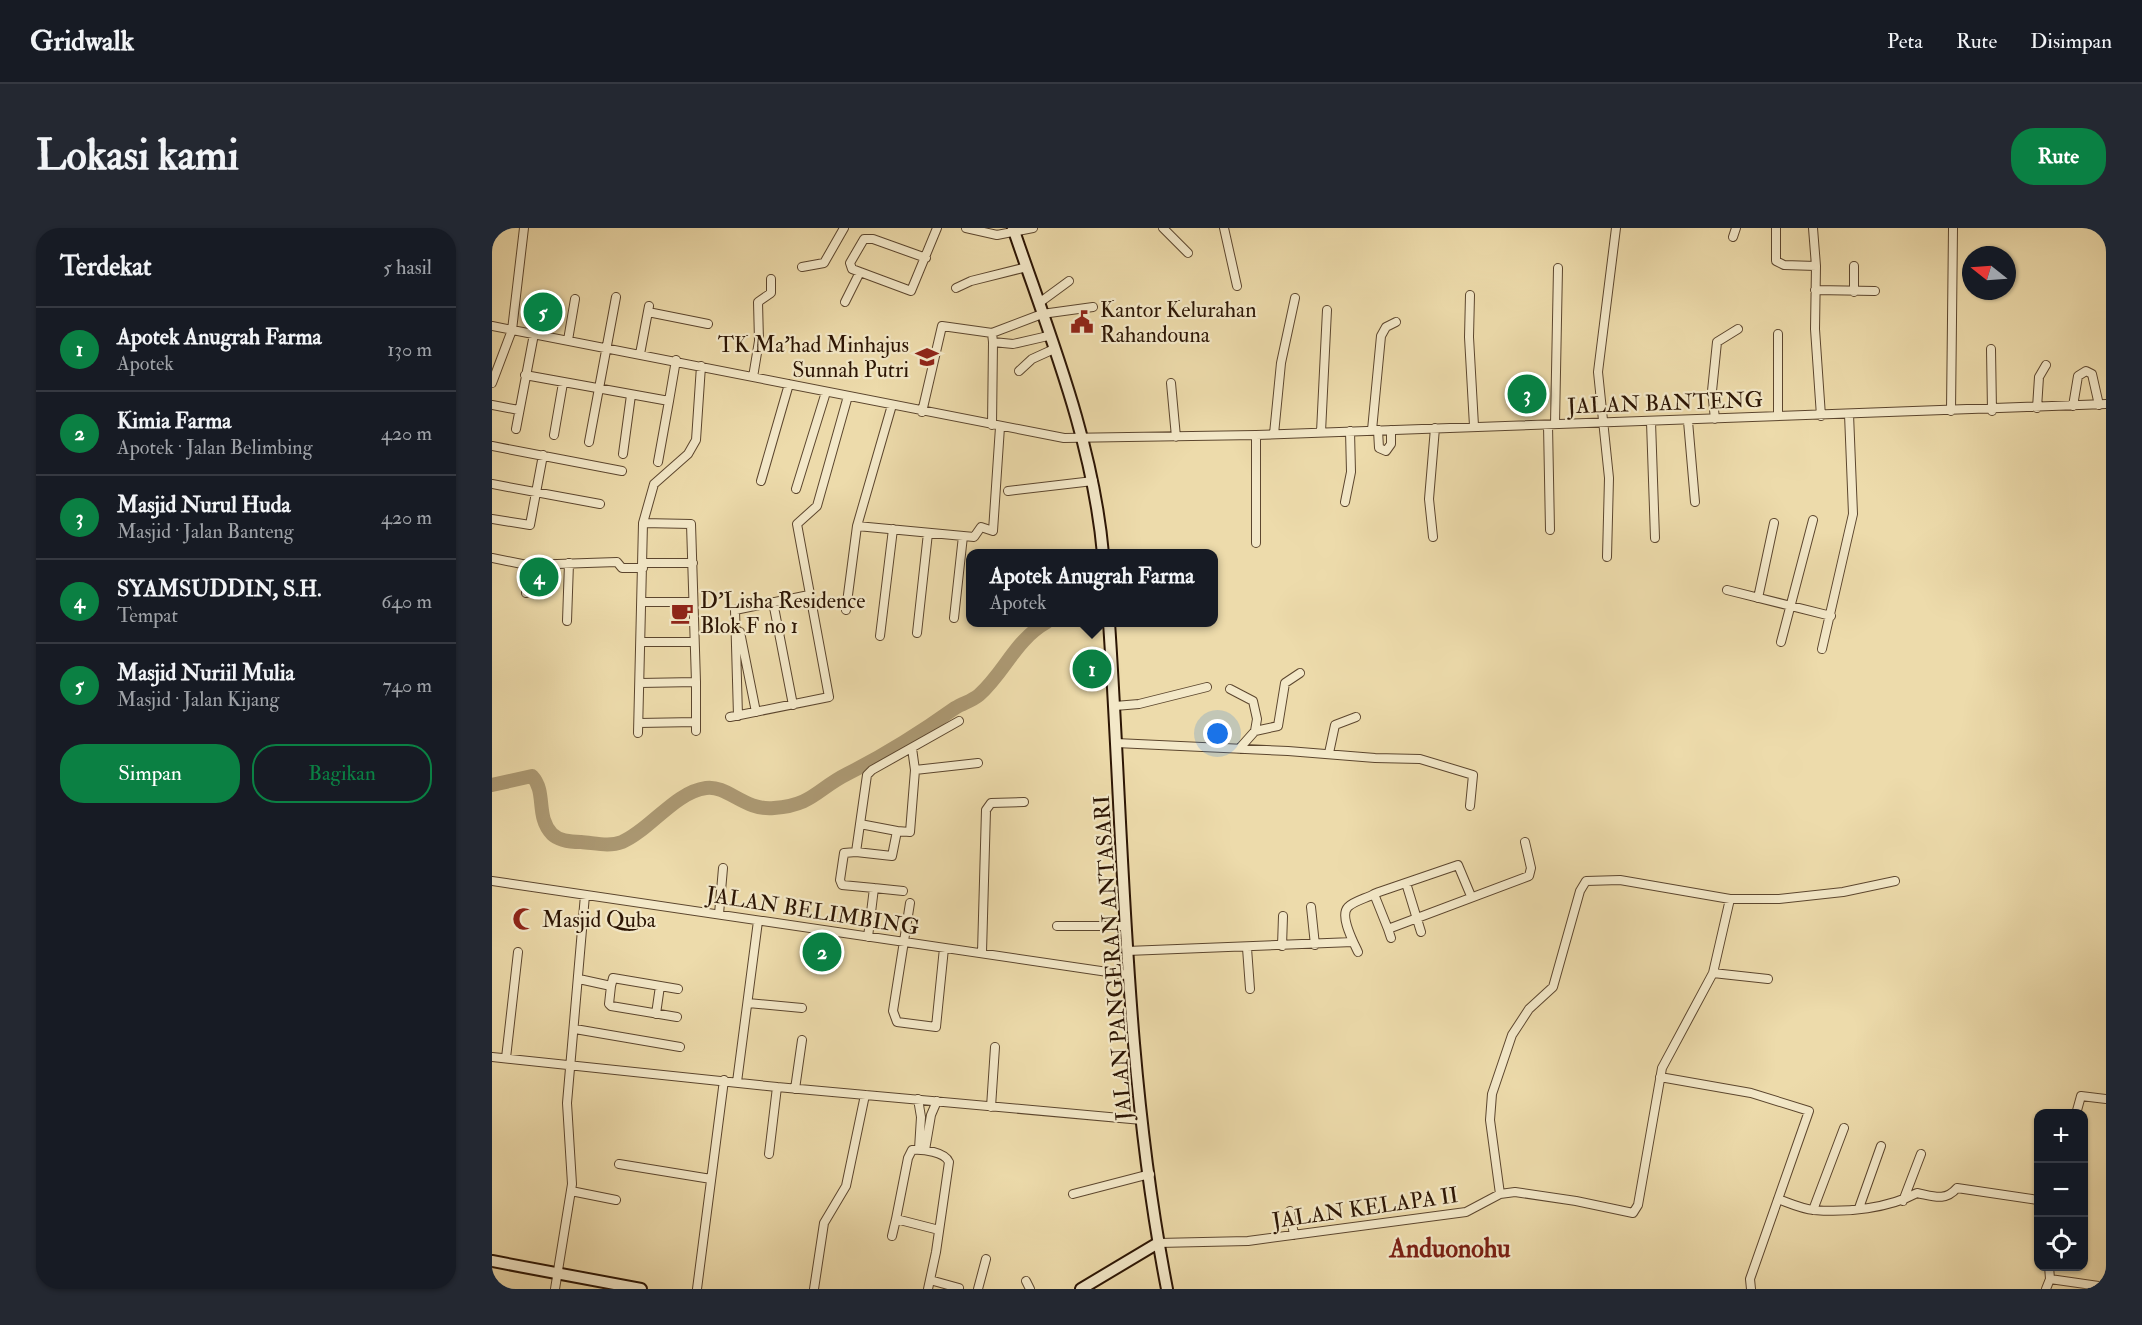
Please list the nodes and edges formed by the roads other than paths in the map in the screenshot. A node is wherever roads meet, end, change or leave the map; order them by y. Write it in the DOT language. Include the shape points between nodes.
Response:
graph roads {
  1 [pos="524,228"];
  2 [pos="844,228"];
  3 [pos="937,228"];
  4 [pos="966,228"];
  5 [pos="1033,228"];
  6 [pos="1163,228"];
  7 [pos="1224,228"];
  8 [pos="1616,228"];
  9 [pos="1736,228"];
  10 [pos="1776,228"];
  11 [pos="1813,228"];
  12 [pos="1953,228"];
  13 [pos="1014,230"];
  14 [pos="1733,237"];
  15 [pos="1188,253"];
  16 [pos="926,258"];
  17 [pos="1816,266"];
  18 [pos="1854,266"];
  19 [pos="802,267"];
  20 [pos="1027,267"];
  21 [pos="1558,268"];
  22 [pos="860,272"];
  23 [pos="771,279"];
  24 [pos="1069,281"];
  25 [pos="1237,286"];
  26 [pos="956,288"];
  27 [pos="1815,290"];
  28 [pos="1875,291"];
  29 [pos="1854,292"];
  30 [pos="1470,295"];
  31 [pos="616,297"];
  32 [pos="1295,298"];
  33 [pos="575,299"];
  34 [pos="845,302"];
  35 [pos="1093,308"];
  36 [pos="1040,309"];
  37 [pos="1327,310"];
  38 [pos="1396,322"];
  39 [pos="708,324"];
  40 [pos="492,326"];
  41 [pos="1738,329"];
  42 [pos="512,330"];
  43 [pos="992,333"];
  44 [pos="534,334"];
  45 [pos="1778,334"];
  46 [pos="1048,336"];
  47 [pos="568,340"];
  48 [pos="993,342"];
  49 [pos="604,346"];
  50 [pos="1054,349"];
  51 [pos="1991,349"];
  52 [pos="640,354"];
  53 [pos="676,360"];
  54 [pos="2046,365"];
  55 [pos="701,366"];
  56 [pos="495,369"];
  57 [pos="1019,371"];
  58 [pos="525,375"];
  59 [pos="753,377"];
  60 [pos="492,383"];
  61 [pos="563,383"];
  62 [pos="1170,383"];
  63 [pos="789,384"];
  64 [pos="597,389"];
  65 [pos="826,392"];
  66 [pos="631,395"];
  67 [pos="848,396"];
  68 [pos="669,401"];
  69 [pos="492,405"];
  70 [pos="892,405"];
  71 [pos="2102,405"];
  72 [pos="2073,406"];
  73 [pos="2037,408"];
  74 [pos="519,410"];
  75 [pos="1951,411"];
  76 [pos="1992,411"];
  77 [pos="922,412"];
  78 [pos="1849,414"];
  79 [pos="1778,416"];
  80 [pos="1821,416"];
  81 [pos="1715,419"];
  82 [pos="1688,421"];
  83 [pos="1603,422"];
  84 [pos="1651,422"];
  85 [pos="1551,424"];
  86 [pos="996,426"];
  87 [pos="1474,426"];
  88 [pos="1435,428"];
  89 [pos="516,429"];
  90 [pos="1391,429"];
  91 [pos="1375,430"];
  92 [pos="1350,431"];
  93 [pos="1321,432"];
  94 [pos="1274,434"];
  95 [pos="554,435"];
  96 [pos="1256,435"];
  97 [pos="1082,437"];
  98 [pos="1176,437"];
  99 [pos="589,442"];
  100 [pos="492,446"];
  101 [pos="623,453"];
  102 [pos="543,456"];
  103 [pos="658,462"];
  104 [pos="622,471"];
  105 [pos="761,481"];
  106 [pos="1094,481"];
  107 [pos="492,484"];
  108 [pos="796,489"];
  109 [pos="1008,491"];
  110 [pos="536,492"];
  111 [pos="1345,502"];
  112 [pos="1695,502"];
  113 [pos="600,504"];
  114 [pos="492,519"];
  115 [pos="1813,520"];
  116 [pos="643,523"];
  117 [pos="1774,523"];
  118 [pos="857,526"];
  119 [pos="893,529"];
  120 [pos="1550,530"];
  121 [pos="928,533"];
  122 [pos="963,536"];
  123 [pos="1433,537"];
  124 [pos="1655,538"];
  125 [pos="1256,543"];
  126 [pos="1102,549"];
  127 [pos="1607,557"];
  128 [pos="492,558"];
  129 [pos="568,563"];
  130 [pos="693,563"];
  131 [pos="528,565"];
  132 [pos="643,565"];
  133 [pos="1727,590"];
  134 [pos="526,593"];
  135 [pos="809,595"];
  136 [pos="1758,598"];
  137 [pos="642,602"];
  138 [pos="693,602"];
  139 [pos="773,602"];
  140 [pos="1791,606"];
  141 [pos="735,610"];
  142 [pos="846,610"];
  143 [pos="1831,616"];
  144 [pos="954,618"];
  145 [pos="567,621"];
  146 [pos="1109,627"];
  147 [pos="917,633"];
  148 [pos="880,636"];
  149 [pos="642,642"];
  150 [pos="694,642"];
  151 [pos="1781,642"];
  152 [pos="1822,649"];
  153 [pos="1300,673"];
  154 [pos="640,682"];
  155 [pos="696,682"];
  156 [pos="1207,687"];
  157 [pos="1230,689"];
  158 [pos="793,705"];
  159 [pos="1115,706"];
  160 [pos="756,712"];
  161 [pos="1356,717"];
  162 [pos="959,721"];
  163 [pos="639,723"];
  164 [pos="1255,731"];
  165 [pos="638,733"];
  166 [pos="1116,743"];
  167 [pos="912,748"];
  168 [pos="1239,749"];
  169 [pos="1329,753"];
  170 [pos="978,763"];
  171 [pos="915,770"];
  172 [pos="1024,802"];
  173 [pos="1470,806"];
  174 [pos="860,824"];
  175 [pos="897,831"];
  176 [pos="1525,842"];
  177 [pos="856,852"];
  178 [pos="723,868"];
  179 [pos="1894,881"];
  180 [pos="492,882"];
  181 [pos="1406,883"];
  182 [pos="874,888"];
  183 [pos="903,891"];
  184 [pos="1374,894"];
  185 [pos="585,895"];
  186 [pos="1471,896"];
  187 [pos="1730,899"];
  188 [pos="910,903"];
  189 [pos="1311,907"];
  190 [pos="719,914"];
  191 [pos="1283,916"];
  192 [pos="1416,917"];
  193 [pos="758,921"];
  194 [pos="1057,926"];
  195 [pos="1125,926"];
  196 [pos="1388,929"];
  197 [pos="1421,932"];
  198 [pos="868,937"];
  199 [pos="1391,938"];
  200 [pos="905,942"];
  201 [pos="1353,942"];
  202 [pos="1315,945"];
  203 [pos="1282,946"];
  204 [pos="944,948"];
  205 [pos="1247,948"];
  206 [pos="1126,951"];
  207 [pos="518,952"];
  208 [pos="982,952"];
  209 [pos="1358,952"];
  210 [pos="1713,973"];
  211 [pos="1128,975"];
  212 [pos="579,979"];
  213 [pos="1768,979"];
  214 [pos="611,986"];
  215 [pos="660,986"];
  216 [pos="678,989"];
  217 [pos="1250,989"];
  218 [pos="748,1003"];
  219 [pos="802,1008"];
  220 [pos="656,1014"];
  221 [pos="676,1017"];
  222 [pos="574,1029"];
  223 [pos="802,1040"];
  224 [pos="680,1047"];
  225 [pos="995,1047"];
  226 [pos="492,1057"];
  227 [pos="507,1058"];
  228 [pos="572,1065"];
  229 [pos="1660,1077"];
  230 [pos="724,1080"];
  231 [pos="737,1082"];
  232 [pos="777,1087"];
  233 [pos="795,1089"];
  234 [pos="865,1095"];
  235 [pos="918,1099"];
  236 [pos="2106,1099"];
  237 [pos="937,1101"];
  238 [pos="992,1107"];
  239 [pos="2077,1109"];
  240 [pos="1142,1120"];
  241 [pos="1844,1128"];
  242 [pos="1881,1146"];
  243 [pos="922,1150"];
  244 [pos="769,1154"];
  245 [pos="1920,1154"];
  246 [pos="619,1164"];
  247 [pos="1150,1174"];
  248 [pos="711,1179"];
  249 [pos="571,1191"];
  250 [pos="1073,1194"];
  251 [pos="1500,1194"];
  252 [pos="1778,1199"];
  253 [pos="2034,1199"];
  254 [pos="616,1200"];
  255 [pos="1903,1201"];
  256 [pos="1859,1208"];
  257 [pos="1813,1210"];
  258 [pos="1290,1211"];
  259 [pos="896,1219"];
  260 [pos="939,1230"];
  261 [pos="1294,1234"];
  262 [pos="892,1236"];
  263 [pos="1158,1243"];
  264 [pos="986,1259"];
  265 [pos="492,1261"];
  266 [pos="2049,1271"];
  267 [pos="556,1274"];
  268 [pos="2050,1279"];
  269 [pos="930,1280"];
  270 [pos="1026,1281"];
  271 [pos="2106,1287"];
  272 [pos="958,1288"];
  273 [pos="555,1289"];
  274 [pos="641,1289"];
  275 [pos="697,1289"];
  276 [pos="814,1289"];
  277 [pos="928,1289"];
  278 [pos="978,1289"];
  279 [pos="1030,1289"];
  280 [pos="1081,1289"];
  281 [pos="1167,1289"];
  282 [pos="1751,1289"];
  283 [pos="2046,1289"];
  1 -- 42 [label="street"];
  2 -- 19 [label="street" via="824,262"];
  3 -- 16 [label="street"];
  4 -- 13 [label="street" via="988,234"];
  5 -- 13 [label="street"];
  6 -- 15 [label="street"];
  7 -- 25 [label="street"];
  8 -- 83 [label="street" via="1598,372"];
  9 -- 14 [label="street"];
  10 -- 17 [label="street" via="1776,261"];
  11 -- 17 [label="street"];
  12 -- 75 [label="street"];
  13 -- 20 [label="street"];
  16 -- 22 [label="street" via="911,291"];
  16 -- 22 [label="street" via="864,238 850,263 852,269"];
  17 -- 27 [label="street"];
  18 -- 29 [label="street"];
  20 -- 26 [label="street"];
  20 -- 36 [label="street"];
  21 -- 85 [label="street"];
  22 -- 34 [label="street"];
  23 -- 59 [label="street" via="771,293 758,302 759,341"];
  24 -- 36 [label="street"];
  27 -- 29 [label="street"];
  27 -- 80 [label="street"];
  28 -- 29 [label="street"];
  30 -- 87 [label="street"];
  31 -- 49 [label="street"];
  32 -- 94 [label="street" via="1281,363"];
  33 -- 47 [label="street"];
  35 -- 36 [label="street"];
  36 -- 43 [label="street"];
  36 -- 46 [label="street"];
  37 -- 93 [label="street"];
  38 -- 91 [label="street" via="1386,327 1381,336"];
  39 -- 52 [label="street" via="649,309"];
  40 -- 42 [label="street, JALAN BANTENG"];
  41 -- 81 [label="street" via="1717,342 1712,391"];
  42 -- 44 [label="street, JALAN BANTENG"];
  42 -- 56 [label="street"];
  43 -- 48 [label="street"];
  43 -- 77 [label="street" via="940,327"];
  44 -- 47 [label="street, JALAN BANTENG"];
  44 -- 58 [label="street"];
  45 -- 79 [label="street"];
  46 -- 48 [label="street" via="1013,344"];
  46 -- 50 [label="street"];
  47 -- 49 [label="street, JALAN BANTENG"];
  48 -- 86 [label="street"];
  49 -- 52 [label="street, JALAN BANTENG"];
  49 -- 64 [label="street"];
  50 -- 57 [label="street" via="1032,359"];
  50 -- 97 [label="street"];
  51 -- 76 [label="street"];
  52 -- 53 [label="street, JALAN BANTENG"];
  53 -- 55 [label="street, JALAN BANTENG"];
  53 -- 68 [label="street"];
  54 -- 73 [label="street" via="2039,377"];
  55 -- 59 [label="street, JALAN BANTENG"];
  55 -- 116 [label="street" via="696,440 688,453 654,484"];
  56 -- 60 [label="street"];
  58 -- 61 [label="street"];
  58 -- 74 [label="street"];
  59 -- 63 [label="street, JALAN BANTENG"];
  61 -- 64 [label="street"];
  61 -- 95 [label="street"];
  62 -- 98 [label="street"];
  63 -- 65 [label="street, JALAN BANTENG"];
  63 -- 105 [label="street"];
  64 -- 66 [label="street"];
  64 -- 99 [label="street"];
  65 -- 67 [label="street, JALAN BANTENG"];
  65 -- 108 [label="street"];
  66 -- 68 [label="street"];
  66 -- 101 [label="street"];
  67 -- 70 [label="street, JALAN BANTENG"];
  67 -- 135 [label="street" via="817,506 797,524"];
  68 -- 103 [label="street"];
  69 -- 74 [label="street"];
  70 -- 77 [label="street, JALAN BANTENG"];
  70 -- 118 [label="street"];
  71 -- 72 [label="street, JALAN BANTENG"];
  71 -- 72 [label="street" via="2092,375 2086,371 2079,376"];
  72 -- 73 [label="street, JALAN BANTENG"];
  73 -- 76 [label="street, JALAN BANTENG"];
  74 -- 89 [label="street"];
  75 -- 76 [label="street, JALAN BANTENG"];
  75 -- 78 [label="street, JALAN BANTENG"];
  77 -- 86 [label="street, JALAN BANTENG"];
  78 -- 80 [label="street, JALAN BANTENG"];
  78 -- 143 [label="street" via="1853,514"];
  79 -- 80 [label="street, JALAN BANTENG"];
  79 -- 81 [label="street, JALAN BANTENG"];
  81 -- 82 [label="street, JALAN BANTENG"];
  82 -- 84 [label="street, JALAN BANTENG"];
  82 -- 112 [label="street"];
  83 -- 84 [label="street, JALAN BANTENG"];
  83 -- 85 [label="street, JALAN BANTENG"];
  83 -- 127 [label="street" via="1608,478"];
  84 -- 124 [label="street"];
  85 -- 87 [label="street, JALAN BANTENG"];
  85 -- 120 [label="street"];
  86 -- 97 [label="street, JALAN BANTENG" via="1064,438"];
  86 -- 122 [label="street" via="993,531 981,527 974,537"];
  87 -- 88 [label="street, JALAN BANTENG"];
  88 -- 90 [label="street, JALAN BANTENG"];
  88 -- 123 [label="street" via="1429,499"];
  90 -- 91 [label="street, JALAN BANTENG"];
  90 -- 91 [label="street" via="1391,444 1386,451 1379,448"];
  91 -- 92 [label="street, JALAN BANTENG"];
  92 -- 93 [label="street, JALAN BANTENG"];
  92 -- 111 [label="street" via="1351,472"];
  93 -- 94 [label="street, JALAN BANTENG"];
  94 -- 96 [label="street, JALAN BANTENG"];
  96 -- 98 [label="street, JALAN BANTENG"];
  96 -- 125 [label="street"];
  97 -- 98 [label="street, JALAN BANTENG"];
  97 -- 106 [label="street"];
  100 -- 102 [label="street"];
  102 -- 104 [label="street"];
  102 -- 110 [label="street"];
  106 -- 109 [label="street"];
  106 -- 126 [label="street"];
  107 -- 110 [label="street"];
  110 -- 113 [label="street"];
  110 -- 114 [label="street" via="530,525"];
  115 -- 140 [label="street"];
  116 -- 130 [label="street" via="692,524"];
  116 -- 132 [label="street"];
  117 -- 136 [label="street"];
  118 -- 119 [label="street"];
  118 -- 142 [label="street"];
  119 -- 121 [label="street"];
  119 -- 148 [label="street"];
  121 -- 122 [label="street"];
  121 -- 147 [label="street"];
  122 -- 144 [label="street"];
  128 -- 131 [label="street"];
  129 -- 131 [label="street"];
  129 -- 132 [label="street" via="617,562 622,568"];
  129 -- 145 [label="street"];
  130 -- 132 [label="street"];
  130 -- 138 [label="street"];
  131 -- 134 [label="street"];
  132 -- 137 [label="street"];
  133 -- 136 [label="street"];
  135 -- 139 [label="street"];
  135 -- 158 [label="street" via="830,697"];
  136 -- 140 [label="street"];
  137 -- 138 [label="street"];
  137 -- 149 [label="street"];
  138 -- 150 [label="street"];
  139 -- 141 [label="street"];
  139 -- 158 [label="street"];
  140 -- 143 [label="street"];
  140 -- 151 [label="street"];
  141 -- 160 [label="street"];
  141 -- 160 [label="street" via="734,716"];
  143 -- 152 [label="street"];
  146 -- 159 [label="street, JALAN PANGERAN ANTASARI"];
  149 -- 150 [label="street"];
  149 -- 154 [label="street"];
  150 -- 155 [label="street"];
  153 -- 164 [label="street" via="1285,683 1278,726"];
  154 -- 155 [label="street"];
  154 -- 163 [label="street"];
  155 -- 163 [label="street" via="696,726"];
  156 -- 159 [label="street"];
  157 -- 164 [label="street" via="1253,701"];
  158 -- 160 [label="street"];
  159 -- 166 [label="street, JALAN PANGERAN ANTASARI"];
  161 -- 169 [label="street" via="1335,725"];
  162 -- 167 [label="street"];
  163 -- 165 [label="street"];
  164 -- 168 [label="street"];
  166 -- 168 [label="street"];
  166 -- 195 [label="street, JALAN PANGERAN ANTASARI"];
  167 -- 171 [label="street"];
  167 -- 174 [label="street" via="869,773"];
  168 -- 169 [label="street"];
  169 -- 173 [label="street" via="1420,759 1471,774 1474,782"];
  170 -- 171 [label="street"];
  171 -- 175 [label="street" via="912,830"];
  172 -- 208 [label="street" via="991,803 986,810"];
  174 -- 175 [label="street"];
  174 -- 177 [label="street"];
  175 -- 177 [label="street" via="896,856"];
  176 -- 186 [label="street" via="1531,875"];
  177 -- 182 [label="street" via="844,855 840,883"];
  178 -- 190 [label="street"];
  179 -- 187 [label="street" via="1808,897"];
  180 -- 185 [label="street, JALAN BELIMBING"];
  181 -- 184 [label="street"];
  181 -- 186 [label="street" via="1458,866"];
  181 -- 192 [label="street"];
  182 -- 183 [label="street"];
  182 -- 198 [label="street"];
  184 -- 196 [label="street"];
  184 -- 201 [label="street" via="1347,908"];
  185 -- 190 [label="street, JALAN BELIMBING"];
  185 -- 212 [label="street"];
  186 -- 192 [label="street"];
  187 -- 210 [label="street, JALAN KELAPA II"];
  187 -- 251 [label="street" via="1620,880 1584,883 1553,987 1529,1010 1512,1035 1492,1094 1490,1120"];
  188 -- 200 [label="street"];
  189 -- 202 [label="street"];
  190 -- 193 [label="street, JALAN BELIMBING"];
  191 -- 203 [label="street"];
  192 -- 196 [label="street"];
  192 -- 197 [label="street"];
  193 -- 198 [label="street, JALAN BELIMBING"];
  193 -- 218 [label="street"];
  194 -- 195 [label="street"];
  195 -- 206 [label="street, JALAN PANGERAN ANTASARI"];
  196 -- 199 [label="street"];
  198 -- 200 [label="street, JALAN BELIMBING"];
  200 -- 204 [label="street, JALAN BELIMBING"];
  200 -- 204 [label="street" via="893,1011 897,1022 908,1024 935,1028 937,1025"];
  201 -- 202 [label="street"];
  201 -- 209 [label="street"];
  202 -- 203 [label="street"];
  203 -- 205 [label="street"];
  204 -- 208 [label="street, JALAN BELIMBING"];
  205 -- 206 [label="street"];
  205 -- 217 [label="street"];
  206 -- 211 [label="street, JALAN PANGERAN ANTASARI"];
  207 -- 227 [label="street"];
  208 -- 211 [label="street, JALAN BELIMBING"];
  210 -- 213 [label="street"];
  210 -- 229 [label="street, JALAN KELAPA II"];
  211 -- 240 [label="street, JALAN PANGERAN ANTASARI"];
  212 -- 214 [label="street"];
  212 -- 222 [label="street"];
  214 -- 215 [label="street" via="613,978"];
  214 -- 220 [label="street" via="610,1005"];
  215 -- 216 [label="street"];
  215 -- 220 [label="street"];
  218 -- 219 [label="street"];
  218 -- 231 [label="street"];
  220 -- 221 [label="street"];
  222 -- 224 [label="street"];
  222 -- 228 [label="street"];
  223 -- 233 [label="street"];
  225 -- 238 [label="street"];
  226 -- 227 [label="street"];
  227 -- 228 [label="street"];
  228 -- 230 [label="street"];
  228 -- 249 [label="street" via="567,1125"];
  229 -- 251 [label="street, JALAN KELAPA II" via="1638,1205 1633,1213 1541,1194"];
  229 -- 252 [label="street" via="1751,1093 1809,1111"];
  230 -- 231 [label="street"];
  230 -- 248 [label="street"];
  231 -- 232 [label="street"];
  232 -- 233 [label="street"];
  232 -- 244 [label="street"];
  233 -- 234 [label="street"];
  234 -- 235 [label="street"];
  234 -- 276 [label="street" via="846,1186 824,1223"];
  235 -- 237 [label="street"];
  235 -- 243 [label="street"];
  236 -- 239 [label="street" via="2081,1096"];
  237 -- 238 [label="street"];
  237 -- 243 [label="street"];
  238 -- 240 [label="street"];
  240 -- 247 [label="street, JALAN PANGERAN ANTASARI"];
  241 -- 257 [label="street"];
  242 -- 256 [label="street"];
  243 -- 259 [label="street" via="912,1150 908,1158"];
  243 -- 260 [label="street" via="949,1159"];
  245 -- 255 [label="street"];
  246 -- 248 [label="street"];
  247 -- 250 [label="street"];
  247 -- 263 [label="street, JALAN PANGERAN ANTASARI"];
  248 -- 275 [label="street"];
  249 -- 254 [label="street"];
  249 -- 267 [label="street"];
  251 -- 261 [label="street, JALAN KELAPA II" via="1466,1212"];
  252 -- 257 [label="street"];
  252 -- 282 [label="street" via="1750,1280"];
  253 -- 255 [label="street" via="1957,1188 1951,1195 1938,1198 1917,1193"];
  255 -- 256 [label="street"];
  256 -- 257 [label="street"];
  258 -- 261 [label="street"];
  259 -- 260 [label="street"];
  259 -- 262 [label="street"];
  260 -- 269 [label="street"];
  261 -- 263 [label="street, JALAN KELAPA II" via="1248,1241"];
  263 -- 280 [label="street"];
  263 -- 281 [label="street, JALAN PANGERAN ANTASARI"];
  264 -- 278 [label="street"];
  265 -- 267 [label="street"];
  266 -- 268 [label="street"];
  267 -- 273 [label="street"];
  267 -- 274 [label="street"];
  268 -- 271 [label="street"];
  268 -- 283 [label="street"];
  269 -- 272 [label="street"];
  269 -- 277 [label="street"];
  270 -- 279 [label="street"];
}
